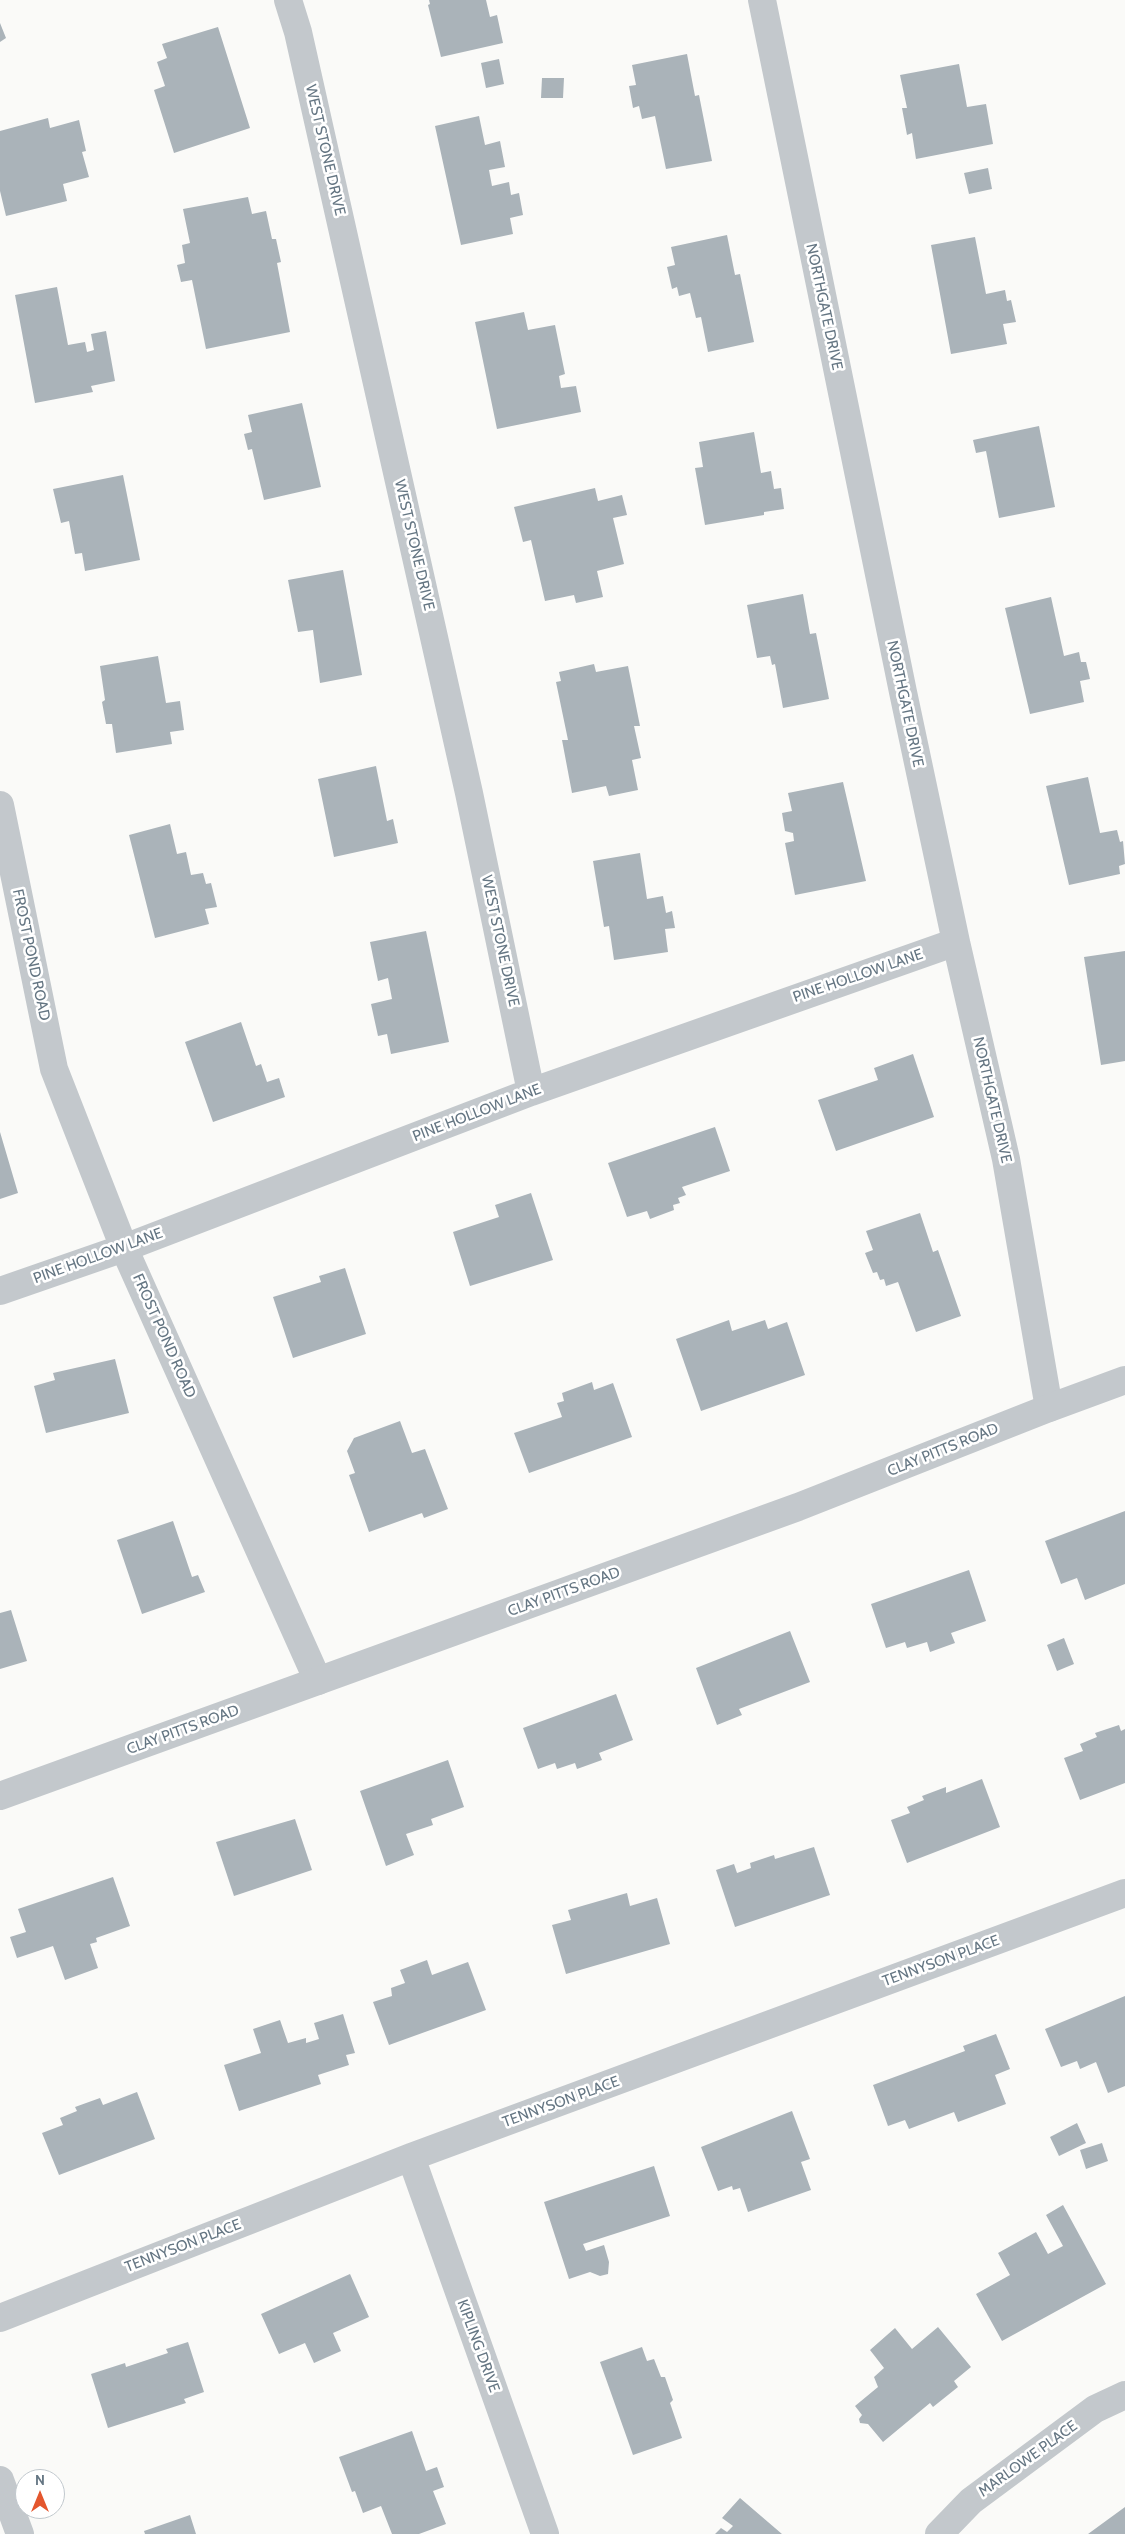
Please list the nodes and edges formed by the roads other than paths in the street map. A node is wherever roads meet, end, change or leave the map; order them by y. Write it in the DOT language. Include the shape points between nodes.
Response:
graph roads {
  1 [pos="288,0"];
  2 [pos="762,0"];
  3 [pos="0,805"];
  4 [pos="956,942"];
  5 [pos="531,1092"];
  6 [pos="124,1248"];
  7 [pos="0,1291"];
  8 [pos="1125,1380"];
  9 [pos="1049,1408"];
  10 [pos="318,1681"];
  11 [pos="0,1796"];
  12 [pos="1125,1893"];
  13 [pos="410,2158"];
  14 [pos="0,2318"];
  15 [pos="1125,2395"];
  16 [pos="0,2480"];
  17 [pos="20,2534"];
  18 [pos="545,2534"];
  19 [pos="939,2534"];
  1 -- 5 [label="street, WEST STONE DRIVE" via="301,41 469,793"];
  2 -- 4 [label="street, NORTHGATE DRIVE"];
  3 -- 6 [label="street, FROST POND ROAD" via="54,1069"];
  4 -- 5 [label="street, PINE HOLLOW LANE"];
  4 -- 9 [label="street, NORTHGATE DRIVE" via="1006,1159"];
  5 -- 6 [label="street, PINE HOLLOW LANE"];
  6 -- 7 [label="street, PINE HOLLOW LANE"];
  6 -- 10 [label="street, FROST POND ROAD"];
  8 -- 9 [label="street, CLAY PITTS ROAD"];
  9 -- 10 [label="street, CLAY PITTS ROAD" via="798,1507"];
  10 -- 11 [label="street, CLAY PITTS ROAD"];
  12 -- 13 [label="street, TENNYSON PLACE"];
  13 -- 14 [label="street, TENNYSON PLACE"];
  13 -- 18 [label="street, KIPLING DRIVE"];
  15 -- 19 [label="street, MARLOWE PLACE" via="1095,2409 972,2501"];
  16 -- 17 [label="street"];
}
